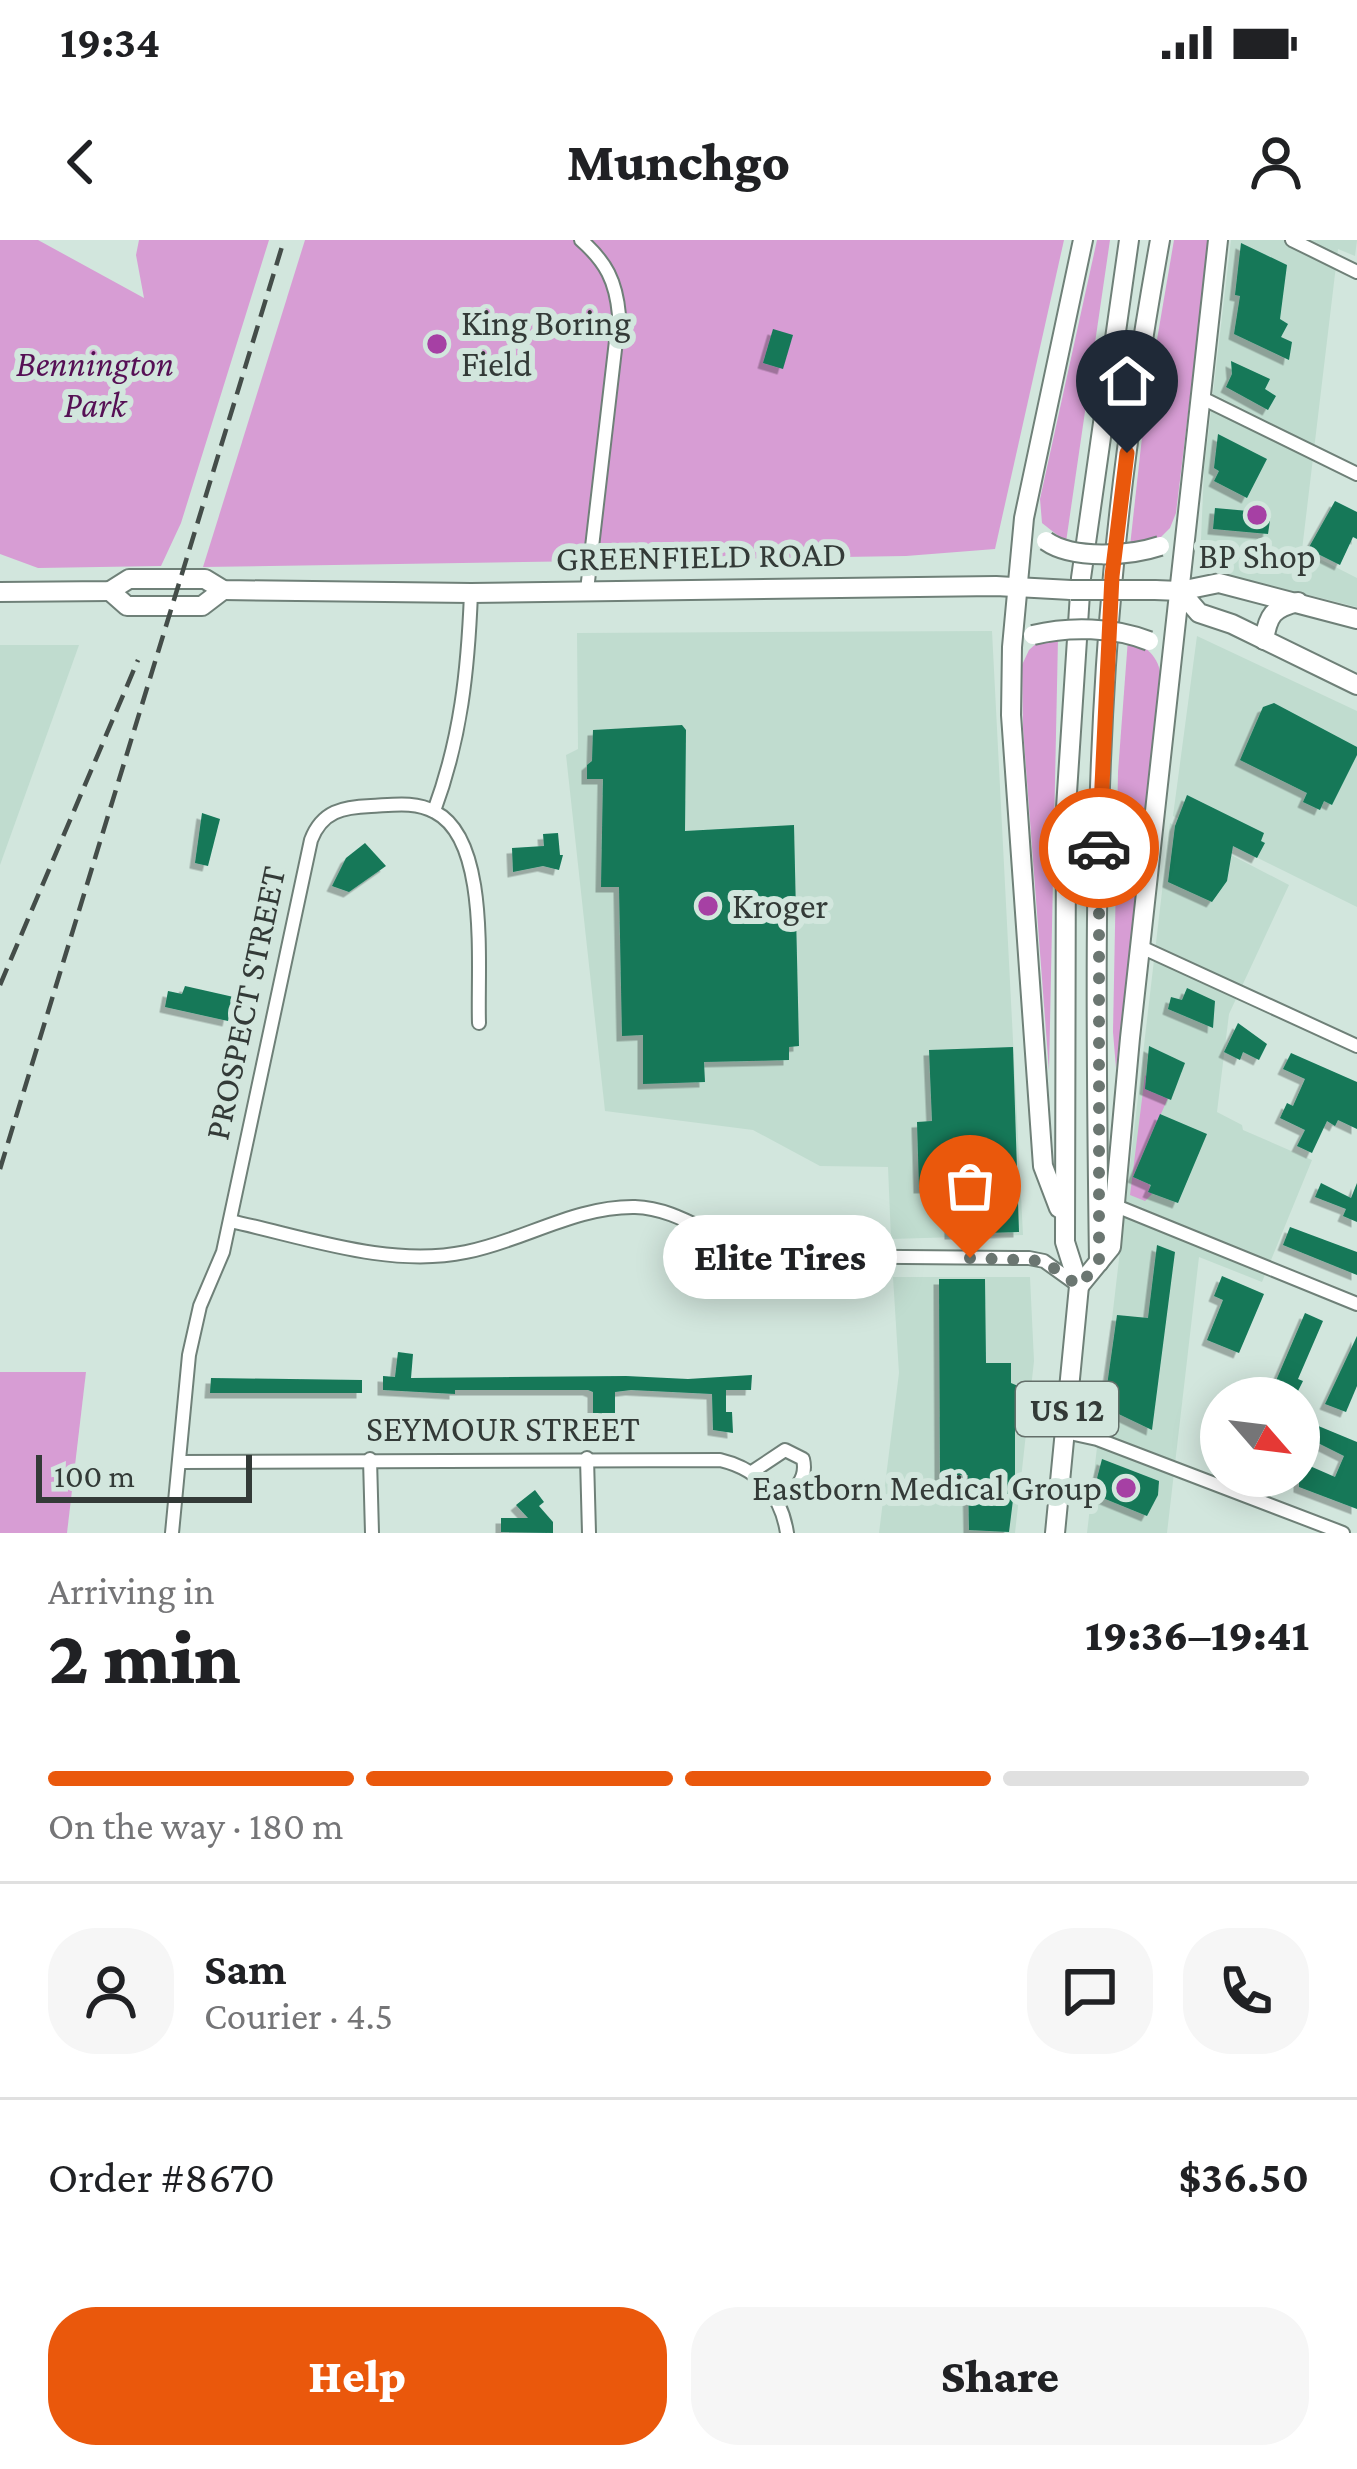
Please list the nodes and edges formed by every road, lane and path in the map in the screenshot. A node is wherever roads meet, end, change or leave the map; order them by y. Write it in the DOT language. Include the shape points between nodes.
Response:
graph roads {
  1 [pos="580,240"];
  2 [pos="1083,240"];
  3 [pos="1129,240"];
  4 [pos="1160,240"];
  5 [pos="1218,240"];
  6 [pos="1292,240"];
  7 [pos="1357,272"];
  8 [pos="1200,397"];
  9 [pos="1357,474"];
  10 [pos="1027,504"];
  11 [pos="1186,529"];
  12 [pos="587,590"];
  13 [pos="1016,590"];
  14 [pos="1180,591"];
  15 [pos="0,592"];
  16 [pos="470,593"];
  17 [pos="1298,602"];
  18 [pos="1357,619"];
  19 [pos="1264,640"];
  20 [pos="1012,647"];
  21 [pos="1172,663"];
  22 [pos="1357,685"];
  23 [pos="434,811"];
  24 [pos="1141,947"];
  25 [pos="479,1023"];
  26 [pos="1357,1046"];
  27 [pos="1116,1206"];
  28 [pos="230,1221"];
  29 [pos="1064,1222"];
  30 [pos="1099,1262"];
  31 [pos="1079,1286"];
  32 [pos="1357,1304"];
  33 [pos="1065,1432"];
  34 [pos="587,1458"];
  35 [pos="370,1459"];
  36 [pos="179,1462"];
  37 [pos="752,1472"];
  38 [pos="778,1502"];
  39 [pos="172,1533"];
  40 [pos="372,1533"];
  41 [pos="590,1533"];
  42 [pos="787,1533"];
  43 [pos="1055,1533"];
  44 [pos="1343,1533"];
  1 -- 12 [label="street" via="608,267 619,314"];
  2 -- 10 [label="main road"];
  3 -- 29 [label="main road, US 12" via="1079,601 1066,808"];
  4 -- 30 [label="main road" via="1112,576 1098,901"];
  5 -- 8 [label="main road"];
  6 -- 7 [label="street"];
  8 -- 9 [label="street"];
  8 -- 11 [label="main road"];
  10 -- 11 [label="main road, bridge" via="1057,549 1137,553"];
  10 -- 13 [label="main road"];
  11 -- 14 [label="main road"];
  12 -- 13 [label="main road, GREENFIELD ROAD"];
  12 -- 16 [label="main road, GREENFIELD ROAD"];
  13 -- 14 [label="main road, GREENFIELD ROAD, bridge"];
  13 -- 20 [label="main road"];
  14 -- 17 [label="main road, GREENFIELD ROAD" via="1219,583"];
  14 -- 19 [label="main road" via="1199,614"];
  14 -- 21 [label="main road"];
  15 -- 16 [label="main road, GREENFIELD ROAD" via="205,579 223,590"];
  16 -- 23 [label="street" via="461,724"];
  17 -- 18 [label="main road, GREENFIELD ROAD"];
  17 -- 19 [label="main road" via="1268,617"];
  19 -- 22 [label="main road"];
  20 -- 21 [label="main road, bridge" via="1051,630 1120,632 1149,641"];
  20 -- 29 [label="main road" via="1043,1166"];
  21 -- 24 [label="main road"];
  23 -- 25 [label="street" via="455,826 472,867"];
  23 -- 28 [label="street, PROSPECT STREET" via="346,807 315,829"];
  24 -- 26 [label="street"];
  24 -- 27 [label="main road"];
  27 -- 30 [label="main road" via="1111,1247"];
  27 -- 32 [label="street"];
  28 -- 31 [label="street" via="424,1258 478,1250 598,1210 640,1207 764,1252 1029,1258"];
  28 -- 36 [label="street, PROSPECT STREET" via="189,1354"];
  29 -- 31 [label="main road, US 12"];
  30 -- 31 [label="main road"];
  31 -- 33 [label="main road, US 12"];
  33 -- 43 [label="main road, US 12"];
  33 -- 44 [label="street"];
  34 -- 35 [label="street, SEYMOUR STREET"];
  34 -- 37 [label="street, SEYMOUR STREET" via="703,1458"];
  34 -- 41 [label="street"];
  35 -- 36 [label="street, SEYMOUR STREET"];
  35 -- 40 [label="street"];
  36 -- 39 [label="street, PROSPECT STREET"];
  37 -- 38 [label="street"];
  37 -- 38 [label="street" via="785,1450 803,1459 804,1476"];
  38 -- 42 [label="street"];
}
